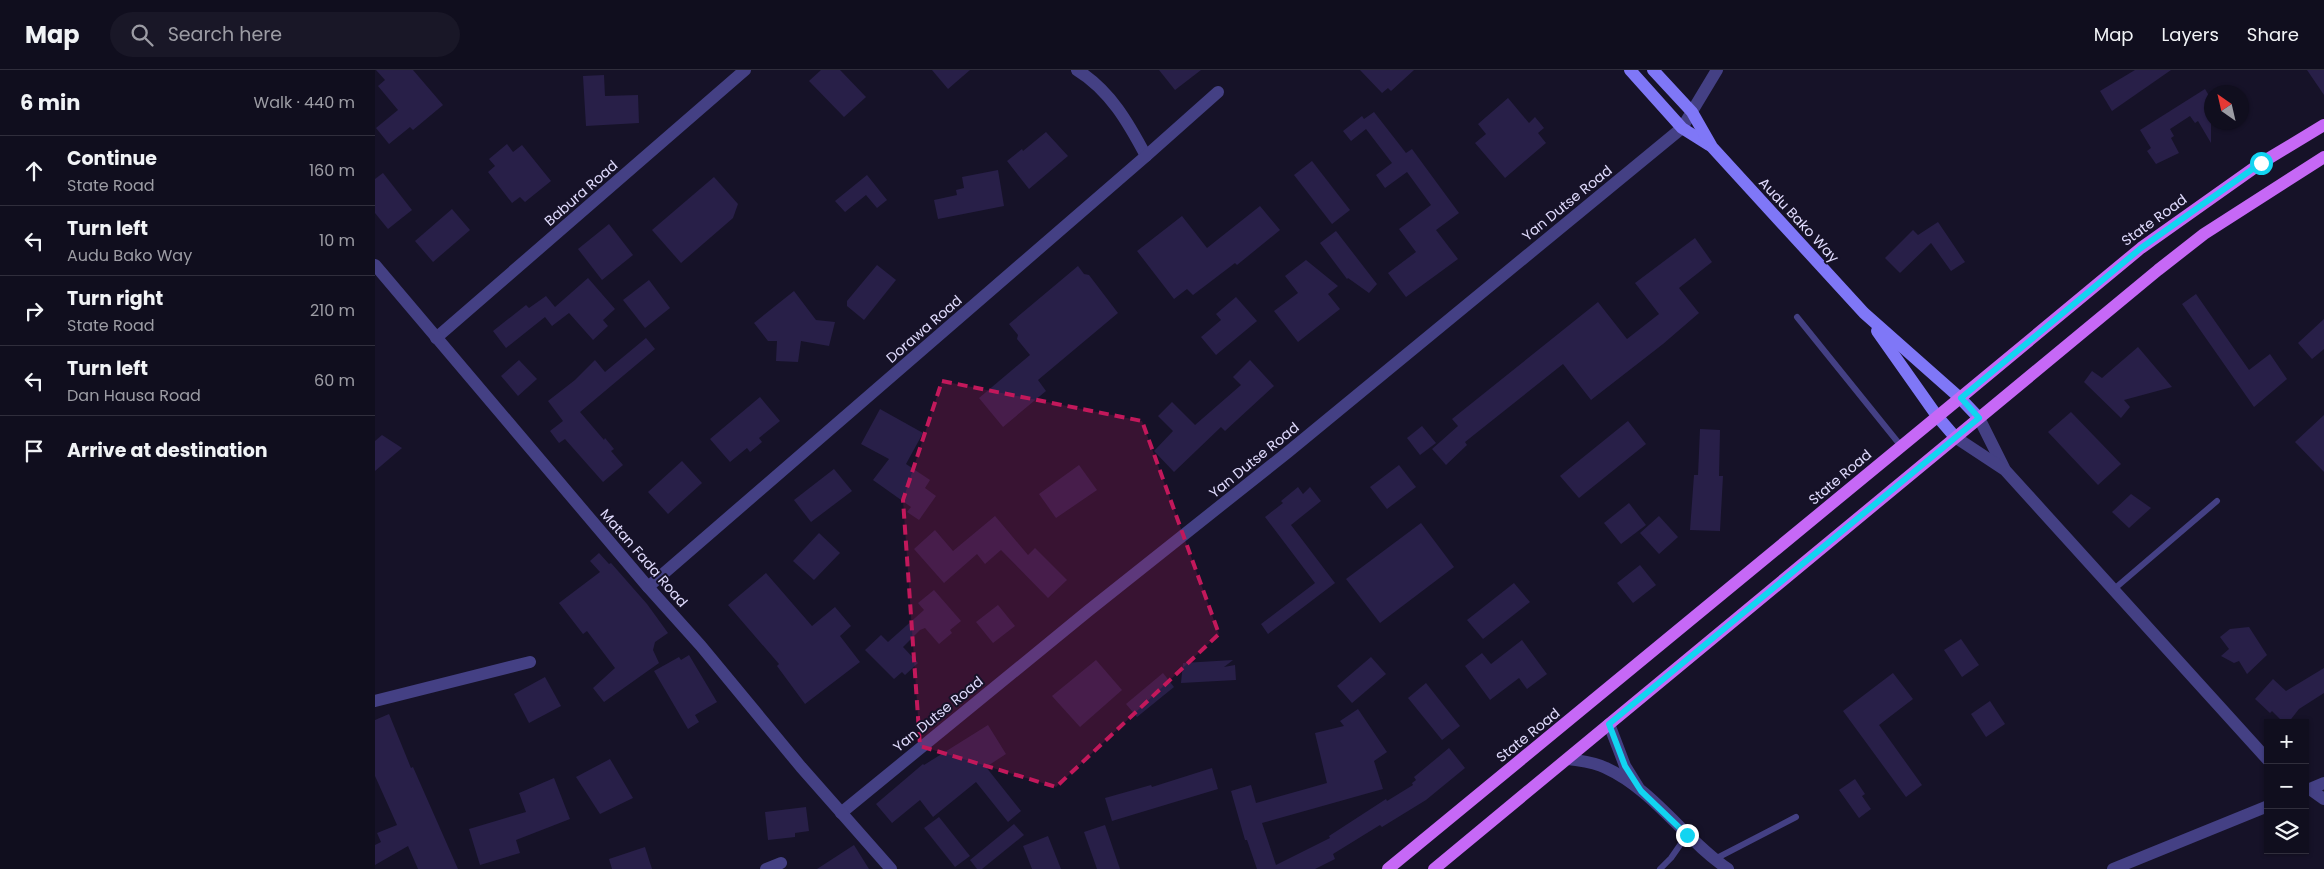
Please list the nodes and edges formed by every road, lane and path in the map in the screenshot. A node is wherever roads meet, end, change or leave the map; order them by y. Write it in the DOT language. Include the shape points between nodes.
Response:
graph roads {
  1 [pos="745,70"];
  2 [pos="1630,70"];
  3 [pos="1653,70"];
  4 [pos="1717,70"];
  5 [pos="1087,72"];
  6 [pos="1218,92"];
  7 [pos="1692,112"];
  8 [pos="2324,125"];
  9 [pos="1682,128"];
  10 [pos="1712,147"];
  11 [pos="1146,156"];
  12 [pos="2324,157"];
  13 [pos="375,265"];
  14 [pos="1864,313"];
  15 [pos="1797,318"];
  16 [pos="436,338"];
  17 [pos="1961,398"];
  18 [pos="1937,416"];
  19 [pos="1979,418"];
  20 [pos="1955,437"];
  21 [pos="1901,446"];
  22 [pos="2005,470"];
  23 [pos="2217,501"];
  24 [pos="648,587"];
  25 [pos="2113,590"];
  26 [pos="531,662"];
  27 [pos="375,701"];
  28 [pos="1609,724"];
  29 [pos="2264,756"];
  30 [pos="1569,759"];
  31 [pos="2324,784"];
  32 [pos="2309,789"];
  33 [pos="1641,791"];
  34 [pos="2309,791"];
  35 [pos="2324,799"];
  36 [pos="2264,808"];
  37 [pos="841,813"];
  38 [pos="1796,817"];
  39 [pos="1687,835"];
  40 [pos="1714,860"];
  41 [pos="781,864"];
  42 [pos="766,869"];
  43 [pos="891,869"];
  44 [pos="1388,869"];
  45 [pos="1434,869"];
  46 [pos="1660,869"];
  47 [pos="1729,869"];
  48 [pos="2113,869"];
  1 -- 16 [label="street, Babura Road"];
  2 -- 9 [label="main road, Audu Bako Way"];
  3 -- 7 [label="main road, Audu Bako Way"];
  4 -- 7 [label="street, Yan Dutse Road"];
  5 -- 11 [label="street" via="1128,123"];
  6 -- 11 [label="street, Dorawa Road"];
  7 -- 9 [label="street, Yan Dutse Road"];
  7 -- 10 [label="main road, Audu Bako Way"];
  8 -- 17 [label="main road, State Road" via="2261,163 2141,248"];
  9 -- 10 [label="main road, Audu Bako Way"];
  9 -- 37 [label="street, Yan Dutse Road"];
  10 -- 14 [label="main road, Audu Bako Way"];
  11 -- 24 [label="street, Dorawa Road"];
  12 -- 19 [label="main road" via="2204,234"];
  13 -- 16 [label="street, Matan Fada Road"];
  14 -- 17 [label="main road, Audu Bako Way"];
  14 -- 18 [label="main road, Audu Bako Way"];
  15 -- 21 [label="lane"];
  16 -- 24 [label="street, Matan Fada Road"];
  17 -- 18 [label="main road, State Road"];
  17 -- 19 [label="main road, Audu Bako Way"];
  18 -- 20 [label="main road, Audu Bako Way"];
  18 -- 21 [label="main road, State Road"];
  19 -- 20 [label="main road"];
  19 -- 22 [label="street"];
  20 -- 22 [label="street"];
  20 -- 28 [label="main road"];
  21 -- 44 [label="main road, State Road"];
  22 -- 25 [label="street"];
  23 -- 25 [label="lane"];
  24 -- 37 [label="street, Matan Fada Road"];
  25 -- 29 [label="street"];
  26 -- 27 [label="street"];
  28 -- 30 [label="main road"];
  28 -- 33 [label="street" via="1625,766"];
  30 -- 33 [label="street" via="1607,768"];
  30 -- 45 [label="main road"];
  31 -- 32 [label="street"];
  33 -- 39 [label="street"];
  34 -- 35 [label="street"];
  36 -- 48 [label="street"];
  37 -- 43 [label="street, Matan Fada Road"];
  38 -- 40 [label="lane"];
  39 -- 40 [label="street"];
  39 -- 46 [label="lane"];
  40 -- 47 [label="street"];
  41 -- 42 [label="street"];
}
